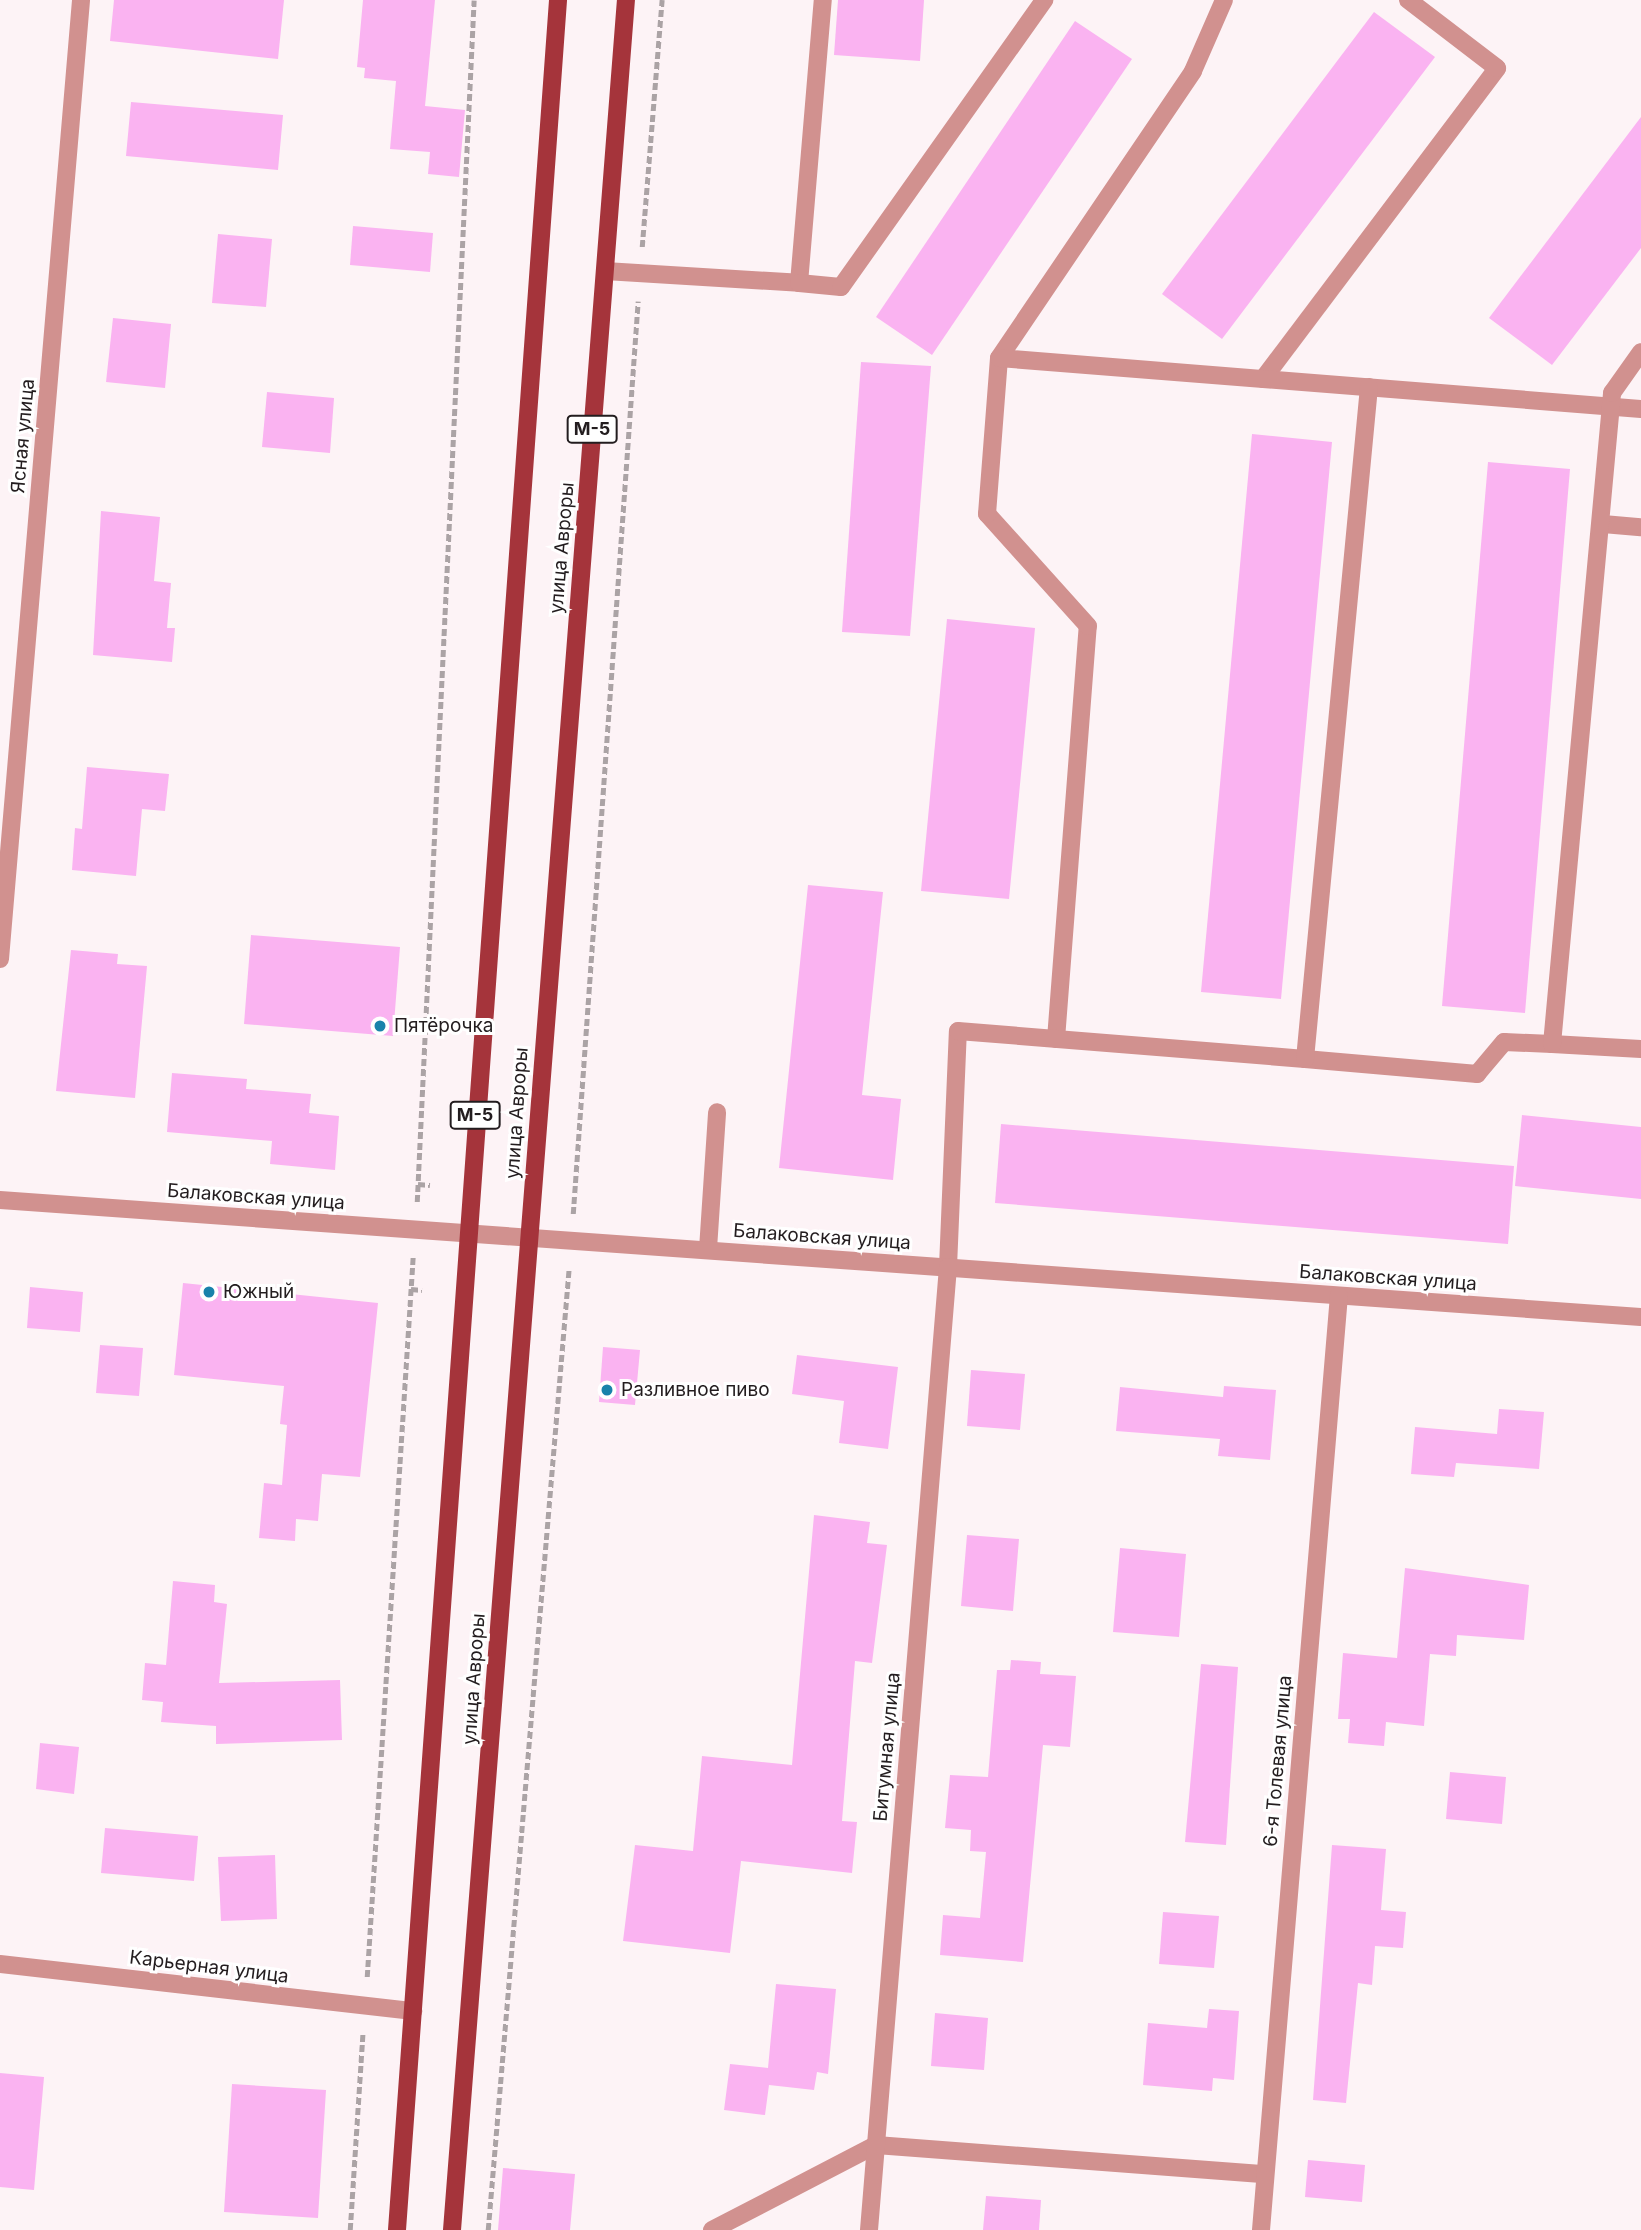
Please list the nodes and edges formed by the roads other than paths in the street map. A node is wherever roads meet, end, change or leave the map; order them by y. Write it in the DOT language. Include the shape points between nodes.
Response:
graph roads {
  1 [pos="81,0"];
  2 [pos="558,0"];
  3 [pos="626,0"];
  4 [pos="823,0"];
  5 [pos="1044,0"];
  6 [pos="1224,0"];
  7 [pos="1408,0"];
  8 [pos="605,271"];
  9 [pos="799,283"];
  10 [pos="1641,352"];
  11 [pos="999,358"];
  12 [pos="1263,379"];
  13 [pos="1369,387"];
  14 [pos="1612,407"];
  15 [pos="1641,409"];
  16 [pos="1602,524"];
  17 [pos="1641,527"];
  18 [pos="0,959"];
  19 [pos="1056,1039"];
  20 [pos="1552,1044"];
  21 [pos="1641,1049"];
  22 [pos="1305,1059"];
  23 [pos="717,1112"];
  24 [pos="0,1199"];
  25 [pos="467,1233"];
  26 [pos="529,1236"];
  27 [pos="708,1249"];
  28 [pos="948,1267"];
  29 [pos="1339,1296"];
  30 [pos="1641,1317"];
  31 [pos="0,1964"];
  32 [pos="413,2011"];
  33 [pos="876,2145"];
  34 [pos="1265,2174"];
  35 [pos="397,2230"];
  36 [pos="453,2230"];
  37 [pos="712,2230"];
  38 [pos="869,2230"];
  39 [pos="1261,2230"];
  1 -- 18 [label="street, Ясная улица"];
  2 -- 25 [label="main road, улица Авроры / М-5"];
  3 -- 8 [label="main road, улица Авроры / М-5"];
  4 -- 9 [label="street"];
  5 -- 9 [label="street" via="841,287"];
  6 -- 11 [label="street" via="1194,71"];
  7 -- 12 [label="street" via="1497,68"];
  8 -- 9 [label="street"];
  8 -- 26 [label="main road, улица Авроры / М-5"];
  10 -- 14 [label="street" via="1612,393"];
  11 -- 12 [label="street"];
  11 -- 19 [label="street" via="986,514 1088,626"];
  12 -- 13 [label="street"];
  13 -- 14 [label="street"];
  13 -- 22 [label="street"];
  14 -- 15 [label="street"];
  14 -- 16 [label="street"];
  16 -- 17 [label="street"];
  16 -- 20 [label="street"];
  19 -- 22 [label="street"];
  19 -- 28 [label="street, Битумная улица" via="958,1031"];
  20 -- 21 [label="street"];
  20 -- 22 [label="street" via="1504,1042 1477,1074"];
  23 -- 27 [label="street"];
  24 -- 25 [label="street, Балаковская улица"];
  25 -- 26 [label="street, Балаковская улица"];
  25 -- 32 [label="main road, улица Авроры / М-5"];
  26 -- 27 [label="street, Балаковская улица"];
  26 -- 36 [label="main road, улица Авроры / М-5"];
  27 -- 28 [label="street, Балаковская улица"];
  28 -- 29 [label="street, Балаковская улица"];
  28 -- 33 [label="street, Битумная улица"];
  29 -- 30 [label="street, Балаковская улица"];
  29 -- 34 [label="street, 6-я Толевая улица"];
  31 -- 32 [label="street, Карьерная улица"];
  32 -- 35 [label="main road, улица Авроры / М-5"];
  33 -- 34 [label="street"];
  33 -- 37 [label="street"];
  33 -- 38 [label="street, Битумная улица"];
  34 -- 39 [label="street, 6-я Толевая улица"];
}
